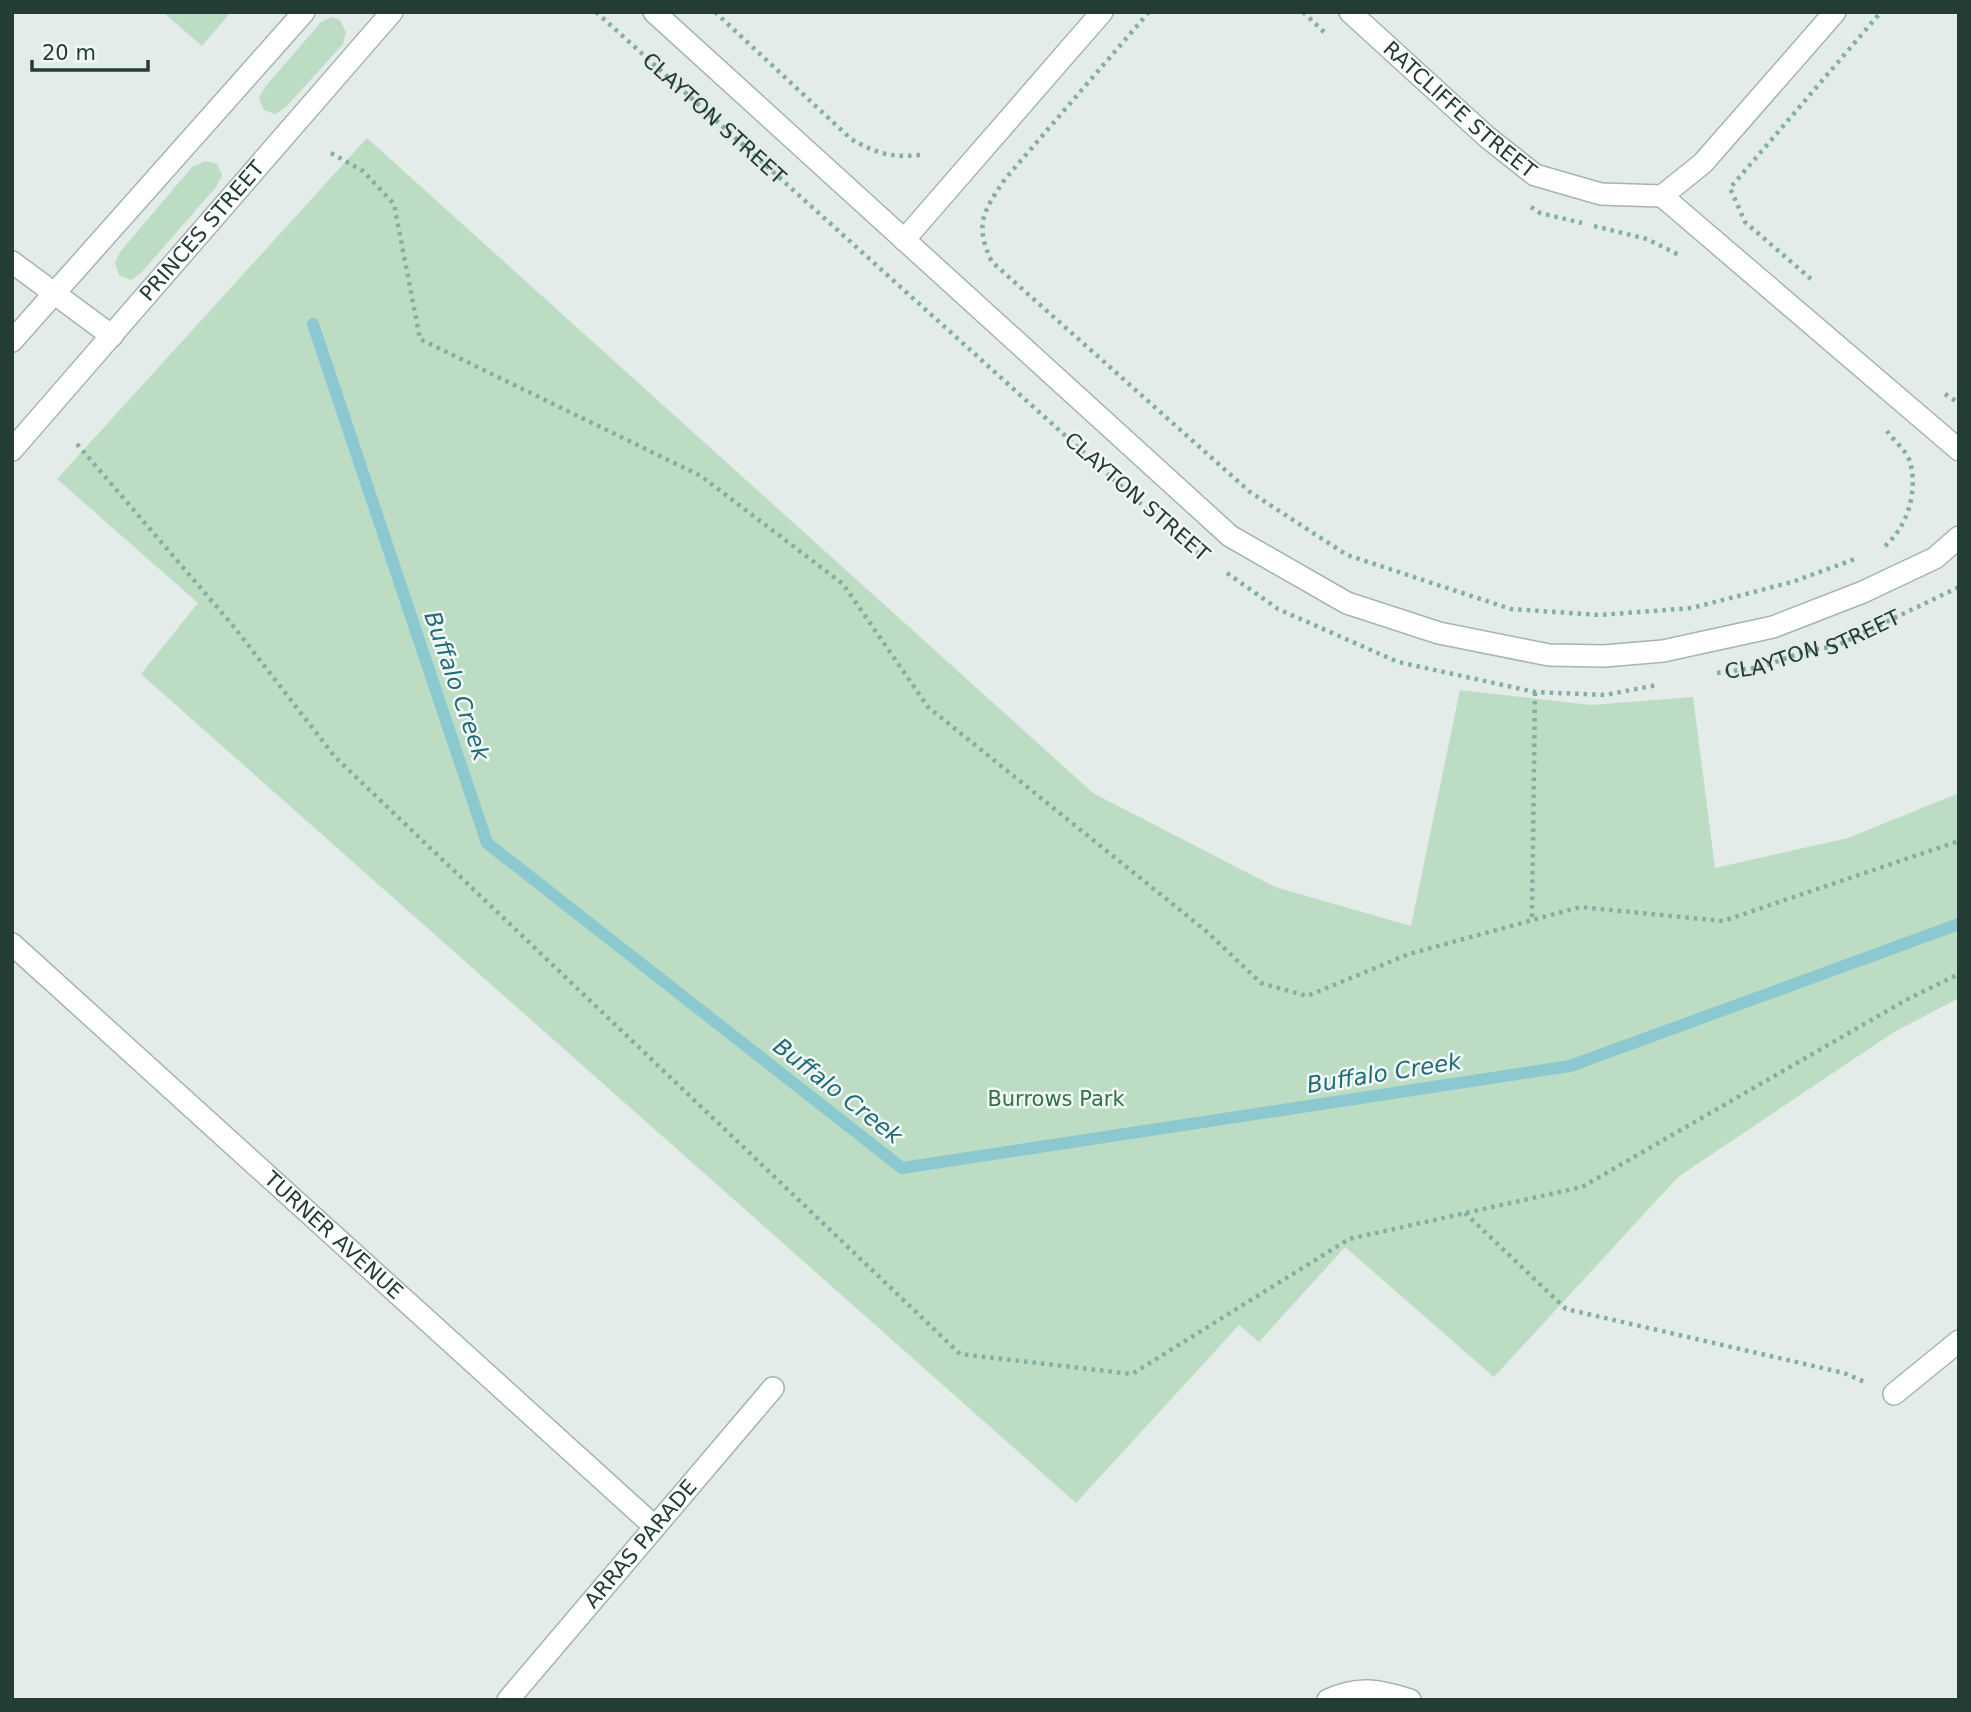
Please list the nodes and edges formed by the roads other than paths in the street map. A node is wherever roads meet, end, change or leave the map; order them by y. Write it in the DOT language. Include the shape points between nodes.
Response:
graph roads {
  1 [pos="304,12"];
  2 [pos="392,12"];
  3 [pos="654,12"];
  4 [pos="1102,12"];
  5 [pos="1350,12"];
  6 [pos="1836,12"];
  7 [pos="1662,196"];
  8 [pos="904,240"];
  9 [pos="12,262"];
  10 [pos="55,293"];
  11 [pos="112,336"];
  12 [pos="12,341"];
  13 [pos="12,450"];
  14 [pos="1959,450"];
  15 [pos="1959,537"];
  16 [pos="12,944"];
  17 [pos="1959,1341"];
  18 [pos="773,1388"];
  19 [pos="1894,1394"];
  20 [pos="654,1527"];
  21 [pos="508,1700"];
  22 [pos="1328,1700"];
  23 [pos="1410,1700"];
  1 -- 10 [label="street"];
  2 -- 11 [label="street, PRINCES STREET"];
  3 -- 8 [label="street, CLAYTON STREET"];
  4 -- 8 [label="street"];
  5 -- 7 [label="street, RATCLIFFE STREET" via="1535,175 1601,194"];
  6 -- 7 [label="street" via="1703,163"];
  7 -- 14 [label="street"];
  8 -- 15 [label="street, CLAYTON STREET" via="1230,537 1347,603 1439,633 1549,655 1663,651 1786,622 1935,558"];
  9 -- 10 [label="street"];
  10 -- 11 [label="street"];
  10 -- 12 [label="street"];
  11 -- 13 [label="street, PRINCES STREET"];
  16 -- 20 [label="street, TURNER AVENUE"];
  17 -- 19 [label="street"];
  18 -- 20 [label="street, ARRAS PARADE"];
  20 -- 21 [label="street, ARRAS PARADE"];
  22 -- 23 [label="street" via="1351,1690 1386,1692"];
}
